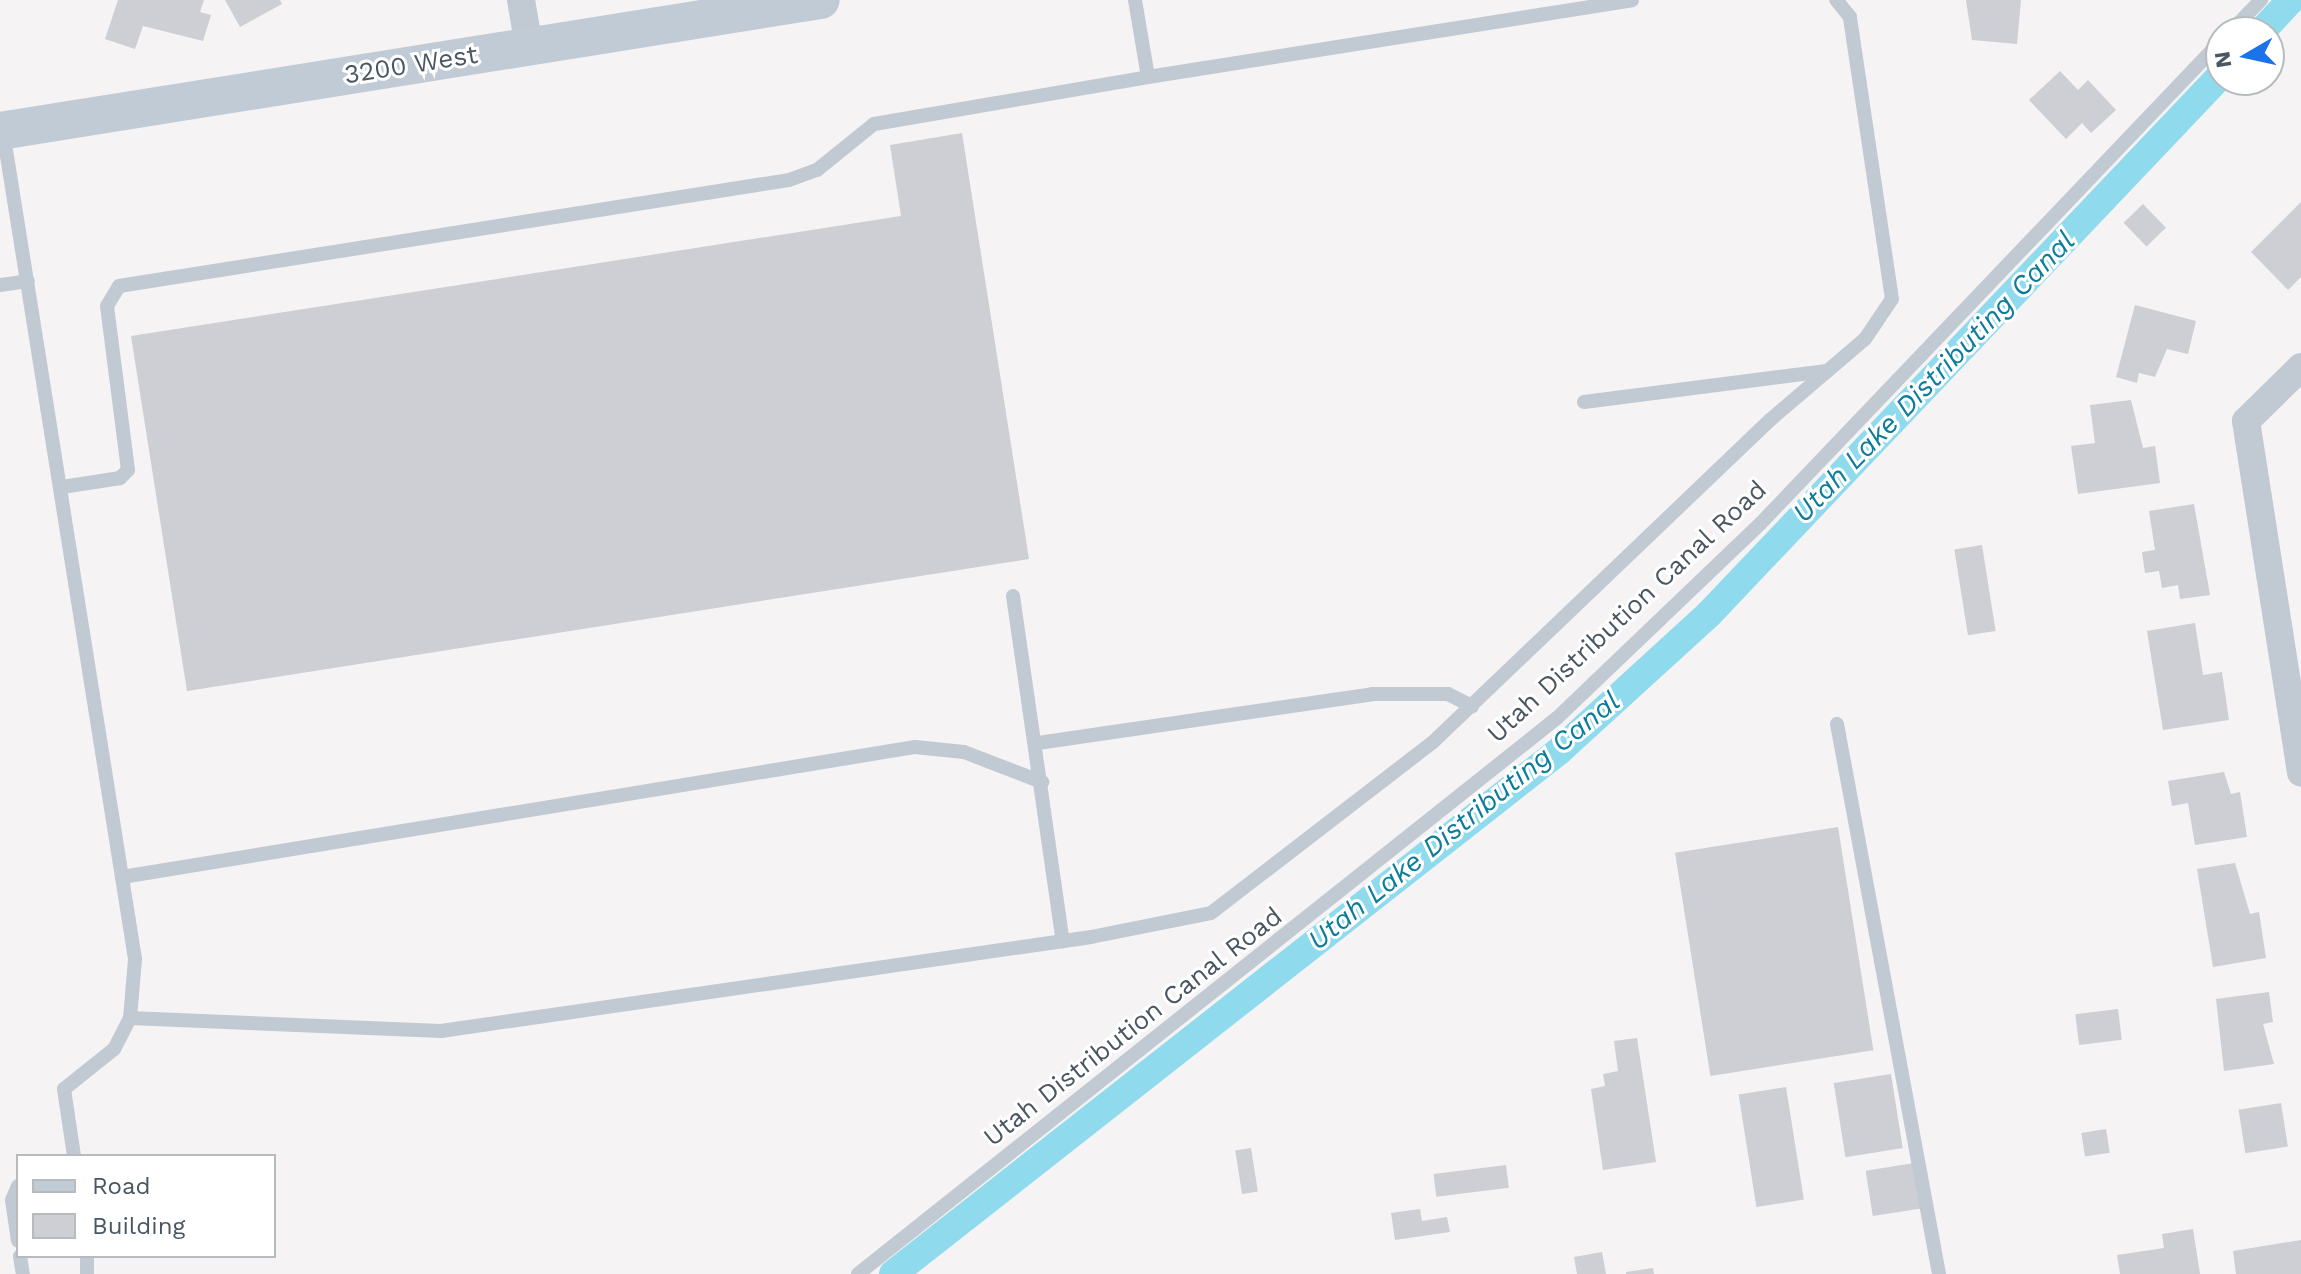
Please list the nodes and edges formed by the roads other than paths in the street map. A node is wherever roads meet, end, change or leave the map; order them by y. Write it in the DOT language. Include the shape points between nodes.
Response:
graph roads {
  1 [pos="521,0"];
  2 [pos="821,0"];
  3 [pos="1135,0"];
  4 [pos="1632,0"];
  5 [pos="1836,0"];
  6 [pos="2261,0"];
  7 [pos="2246,16"];
  8 [pos="529,47"];
  9 [pos="2205,58"];
  10 [pos="1148,77"];
  11 [pos="1,130"];
  12 [pos="28,281"];
  13 [pos="0,285"];
  14 [pos="2301,367"];
  15 [pos="1827,371"];
  16 [pos="1584,402"];
  17 [pos="62,487"];
  18 [pos="1013,596"];
  19 [pos="1472,706"];
  20 [pos="1837,724"];
  21 [pos="1038,743"];
  22 [pos="2301,773"];
  23 [pos="1042,782"];
  24 [pos="122,877"];
  25 [pos="1063,941"];
  26 [pos="130,1018"];
  27 [pos="74,1154"];
  28 [pos="16,1191"];
  29 [pos="16,1227"];
  30 [pos="858,1274"];
  31 [pos="1939,1274"];
  1 -- 8 [label="street"];
  2 -- 8 [label="street, 3200 West"];
  3 -- 10 [label="lane"];
  4 -- 10 [label="lane"];
  5 -- 15 [label="lane" via="1850,17 1892,299 1865,339"];
  6 -- 7 [label="lane"];
  8 -- 11 [label="street, 3200 West"];
  9 -- 30 [label="lane, Utah Distribution Canal Road" via="1761,523 1557,718"];
  10 -- 17 [label="lane" via="887,120 789,180 119,286 107,306 128,470 120,478"];
  11 -- 12 [label="lane"];
  12 -- 13 [label="lane"];
  12 -- 17 [label="lane"];
  14 -- 22 [label="street" via="2246,421"];
  15 -- 16 [label="lane"];
  15 -- 19 [label="lane"];
  17 -- 24 [label="lane"];
  18 -- 21 [label="lane"];
  19 -- 21 [label="lane" via="1448,694 1372,694"];
  19 -- 25 [label="lane" via="1211,913"];
  20 -- 31 [label="lane"];
  21 -- 23 [label="lane"];
  23 -- 24 [label="lane" via="964,752 915,747"];
  23 -- 25 [label="lane"];
  24 -- 26 [label="lane" via="135,959"];
  25 -- 26 [label="lane" via="441,1031"];
  26 -- 27 [label="lane" via="114,1049 64,1089"];
  28 -- 29 [label="lane"];
}
